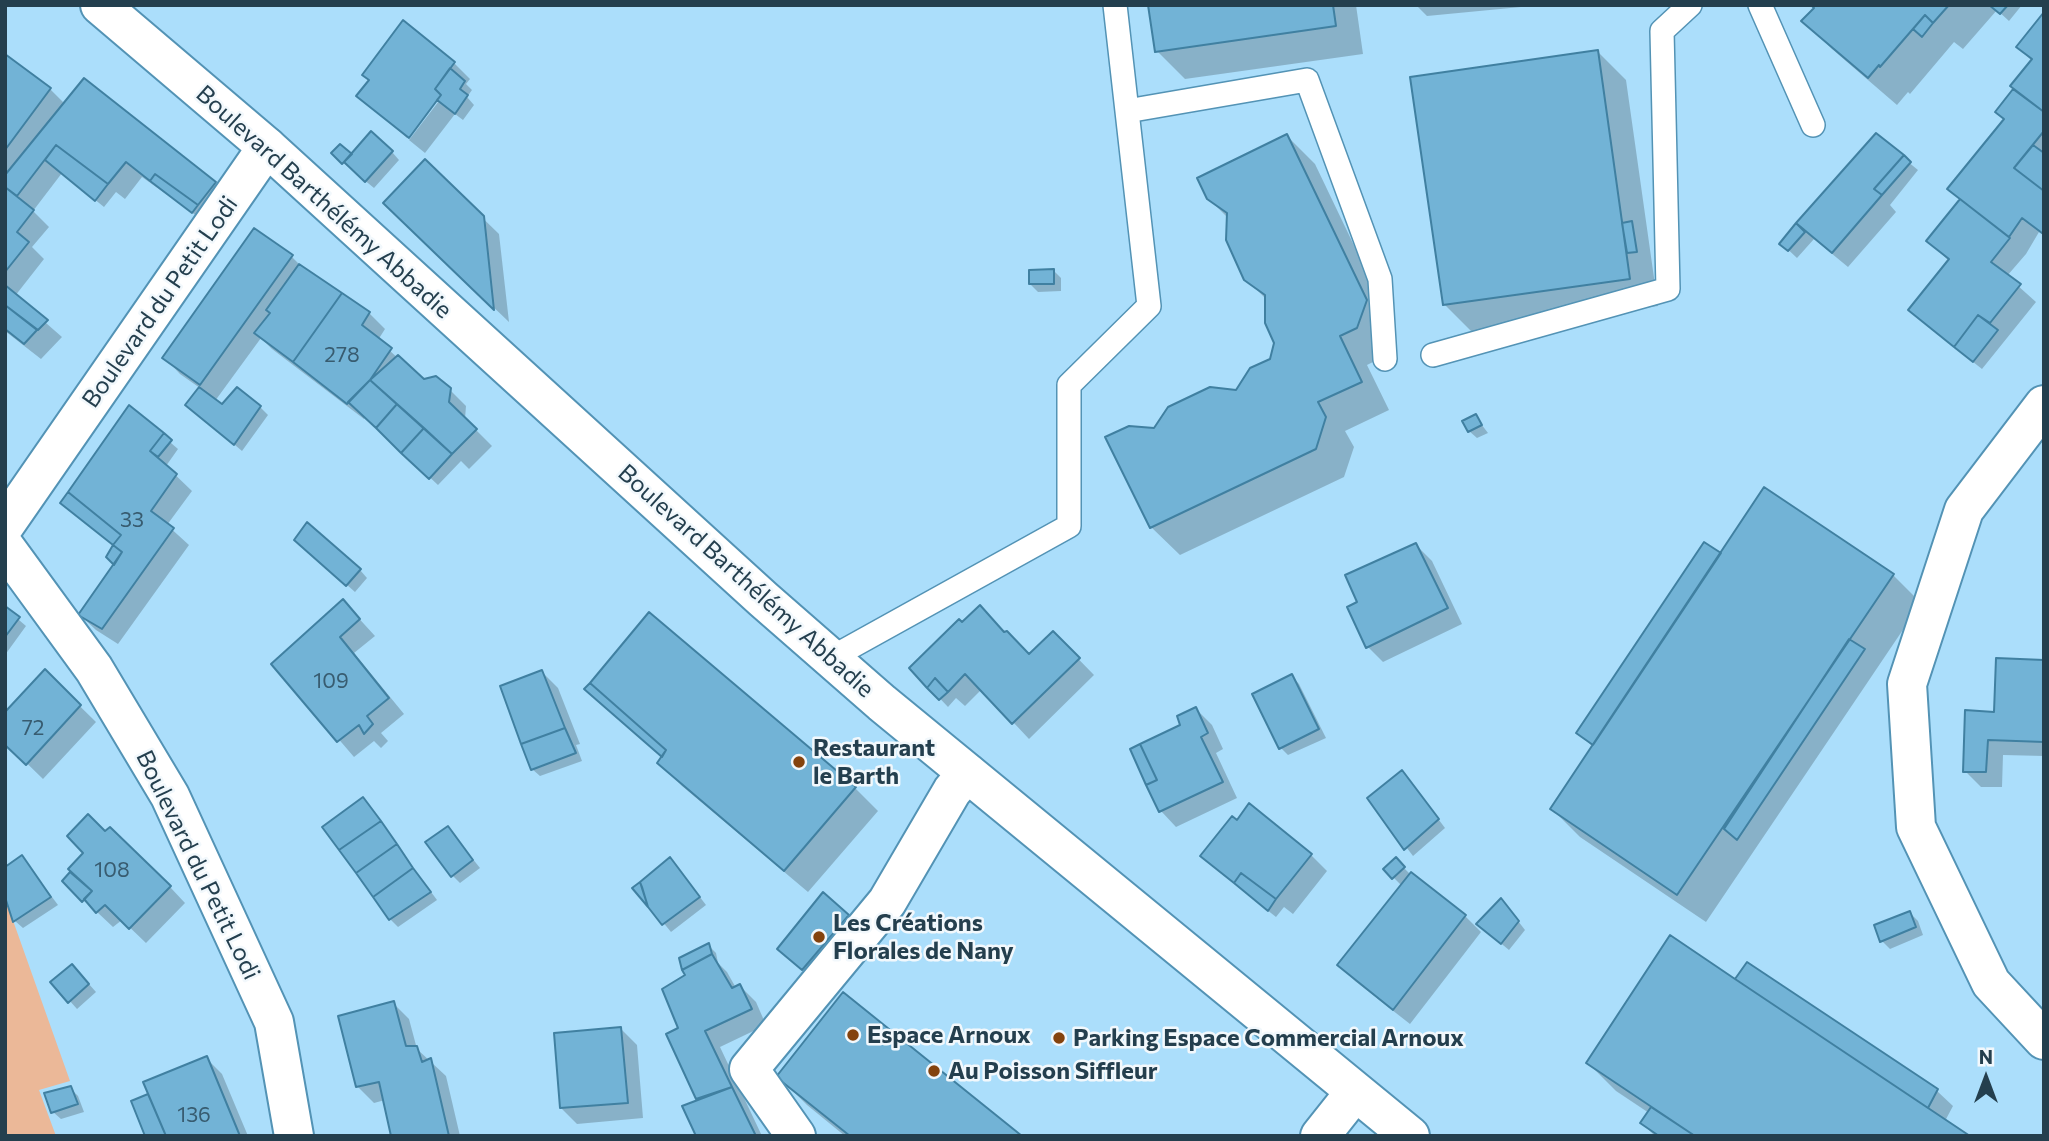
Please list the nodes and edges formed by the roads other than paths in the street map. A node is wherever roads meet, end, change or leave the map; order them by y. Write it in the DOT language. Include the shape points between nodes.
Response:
graph roads {
  1 [pos="100,5"];
  2 [pos="1115,5"];
  3 [pos="1690,5"];
  4 [pos="1760,5"];
  5 [pos="1127,111"];
  6 [pos="1813,125"];
  7 [pos="267,147"];
  8 [pos="1433,355"];
  9 [pos="1385,359"];
  10 [pos="2044,405"];
  11 [pos="5,525"];
  12 [pos="5,547"];
  13 [pos="831,658"];
  14 [pos="967,773"];
  15 [pos="2044,1040"];
  16 [pos="1355,1092"];
  17 [pos="294,1136"];
  18 [pos="796,1136"];
  19 [pos="1320,1136"];
  20 [pos="1410,1136"];
  1 -- 7 [label="street, Boulevard Barthélémy Abbadie"];
  2 -- 5 [label="lane"];
  3 -- 8 [label="lane" via="1662,31 1668,289"];
  4 -- 6 [label="lane"];
  5 -- 9 [label="lane" via="1307,80 1380,279"];
  5 -- 13 [label="lane" via="1149,306 1069,385 1069,526"];
  7 -- 11 [label="street, Boulevard du Petit Lodi"];
  7 -- 13 [label="street, Boulevard Barthélémy Abbadie"];
  10 -- 15 [label="street" via="1964,510 1907,684 1916,827 1991,983"];
  12 -- 17 [label="street, Boulevard du Petit Lodi" via="94,669 170,796 274,1022"];
  13 -- 14 [label="street, Boulevard Barthélémy Abbadie"];
  14 -- 16 [label="street, Boulevard Barthélémy Abbadie"];
  14 -- 18 [label="street" via="887,902 749,1069"];
  16 -- 19 [label="street"];
  16 -- 20 [label="street, Boulevard Barthélémy Abbadie"];
}
